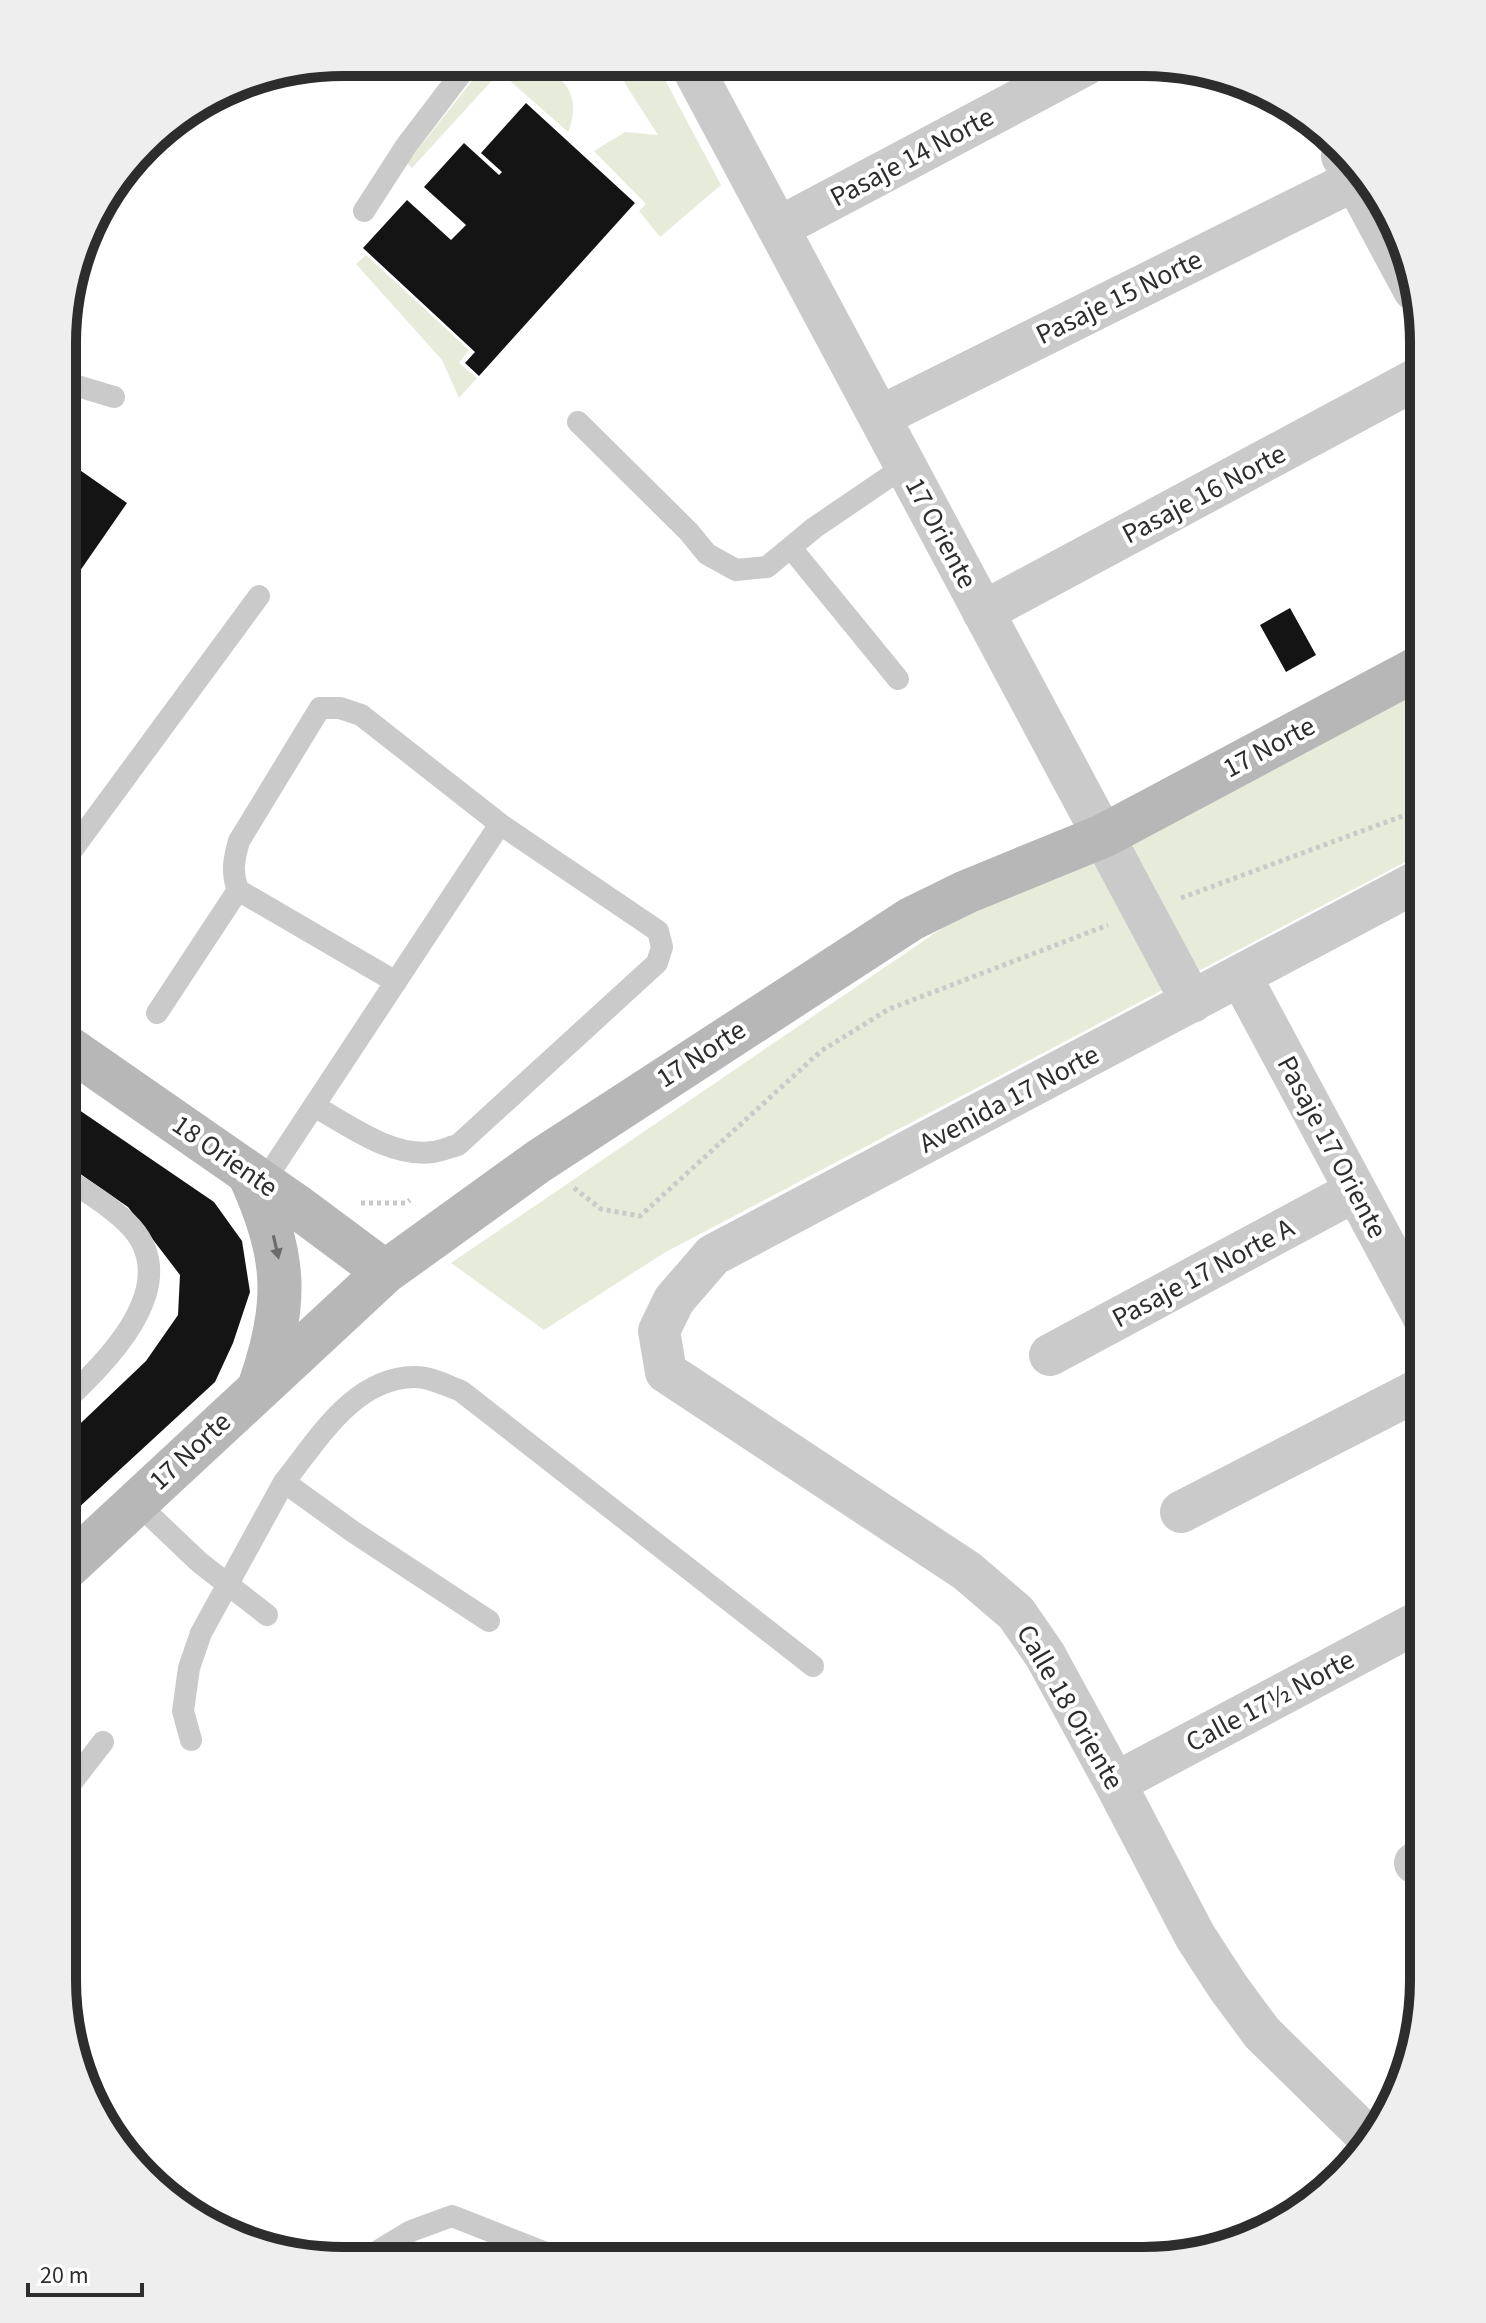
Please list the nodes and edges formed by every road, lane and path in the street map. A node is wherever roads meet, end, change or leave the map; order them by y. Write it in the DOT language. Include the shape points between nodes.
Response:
graph roads {
  1 [pos="1064,76"];
  2 [pos="459,77"];
  3 [pos="697,77"];
  4 [pos="1348,172"];
  5 [pos="1359,186"];
  6 [pos="364,211"];
  7 [pos="778,228"];
  8 [pos="1395,254"];
  9 [pos="1410,383"];
  10 [pos="76,386"];
  11 [pos="114,397"];
  12 [pos="879,417"];
  13 [pos="578,422"];
  14 [pos="905,466"];
  15 [pos="791,548"];
  16 [pos="259,596"];
  17 [pos="983,612"];
  18 [pos="1410,673"];
  19 [pos="898,679"];
  20 [pos="1410,813"];
  21 [pos="500,824"];
  22 [pos="1103,836"];
  23 [pos="76,845"];
  24 [pos="1410,887"];
  25 [pos="238,890"];
  26 [pos="1144,912"];
  27 [pos="1241,977"];
  28 [pos="396,982"];
  29 [pos="1192,1002"];
  30 [pos="157,1013"];
  31 [pos="76,1053"];
  32 [pos="314,1106"];
  33 [pos="539,1161"];
  34 [pos="256,1179"];
  35 [pos="76,1185"];
  36 [pos="1355,1191"];
  37 [pos="419,1195"];
  38 [pos="360,1203"];
  39 [pos="385,1272"];
  40 [pos="1409,1291"];
  41 [pos="1050,1355"];
  42 [pos="666,1372"];
  43 [pos="76,1384"];
  44 [pos="260,1385"];
  45 [pos="1409,1395"];
  46 [pos="284,1482"];
  47 [pos="136,1502"];
  48 [pos="1181,1512"];
  49 [pos="76,1559"];
  50 [pos="229,1585"];
  51 [pos="267,1615"];
  52 [pos="489,1621"];
  53 [pos="1409,1627"];
  54 [pos="813,1666"];
  55 [pos="191,1740"];
  56 [pos="103,1742"];
  57 [pos="76,1777"];
  58 [pos="1115,1783"];
  59 [pos="1362,2132"];
  60 [pos="385,2247"];
  61 [pos="531,2247"];
  1 -- 7 [label="street, Pasaje 14 Norte"];
  2 -- 6 [label="lane"];
  3 -- 7 [label="street, 17 Oriente"];
  4 -- 12 [label="street, Pasaje 15 Norte"];
  5 -- 8 [label="street"];
  7 -- 12 [label="street, 17 Oriente"];
  9 -- 17 [label="street, Pasaje 16 Norte"];
  10 -- 11 [label="lane"];
  12 -- 14 [label="street, 17 Oriente"];
  13 -- 15 [label="lane" via="707,554 736,570 767,567"];
  14 -- 15 [label="lane"];
  14 -- 17 [label="street, 17 Oriente"];
  15 -- 19 [label="lane"];
  16 -- 23 [label="lane"];
  17 -- 22 [label="street, 17 Oriente"];
  18 -- 22 [label="street, 17 Norte"];
  20 -- 26 [label="path"];
  21 -- 25 [label="lane" via="361,715 320,708 239,841 233,861"];
  21 -- 28 [label="lane"];
  21 -- 32 [label="lane" via="658,931 662,947 657,963 458,1145 431,1153 403,1150"];
  22 -- 26 [label="street, 17 Oriente"];
  22 -- 33 [label="street, 17 Norte" via="911,919"];
  24 -- 27 [label="street, Avenida 17 Norte"];
  25 -- 28 [label="lane"];
  25 -- 30 [label="lane"];
  26 -- 29 [label="street, 17 Oriente"];
  26 -- 33 [label="path" via="889,1009 821,1051 640,1216 601,1209"];
  27 -- 29 [label="street, Avenida 17 Norte"];
  27 -- 36 [label="street, Pasaje 17 Oriente"];
  28 -- 32 [label="lane"];
  29 -- 42 [label="street, Avenida 17 Norte" via="713,1255 674,1300 659,1331"];
  31 -- 34 [label="street, 18 Oriente"];
  32 -- 34 [label="lane"];
  33 -- 39 [label="street, 17 Norte"];
  34 -- 39 [label="street, 18 Oriente"];
  34 -- 44 [label="street, one-way" via="276,1244 281,1284 276,1334"];
  35 -- 43 [label="lane" via="133,1229 145,1250 148,1274 142,1304 126,1336 106,1361"];
  36 -- 40 [label="street, Pasaje 17 Oriente"];
  36 -- 41 [label="street, Pasaje 17 Norte A"];
  37 -- 38 [label="path" via="406,1203"];
  39 -- 44 [label="street, 17 Norte"];
  42 -- 58 [label="street, Calle 18 Oriente" via="995,1594 1029,1630"];
  44 -- 47 [label="street, 17 Norte"];
  45 -- 48 [label="street"];
  46 -- 50 [label="lane"];
  46 -- 52 [label="lane"];
  46 -- 54 [label="lane" via="366,1390 416,1376 443,1384 461,1391"];
  47 -- 49 [label="street, 17 Norte"];
  47 -- 50 [label="lane"];
  50 -- 51 [label="lane"];
  50 -- 55 [label="lane" via="201,1633 189,1668 183,1711"];
  53 -- 58 [label="street, Calle 17½ Norte"];
  56 -- 57 [label="lane"];
  58 -- 59 [label="street, Calle 18 Oriente" via="1195,1936 1228,1987 1262,2033"];
  60 -- 61 [label="lane" via="452,2216"];
}
